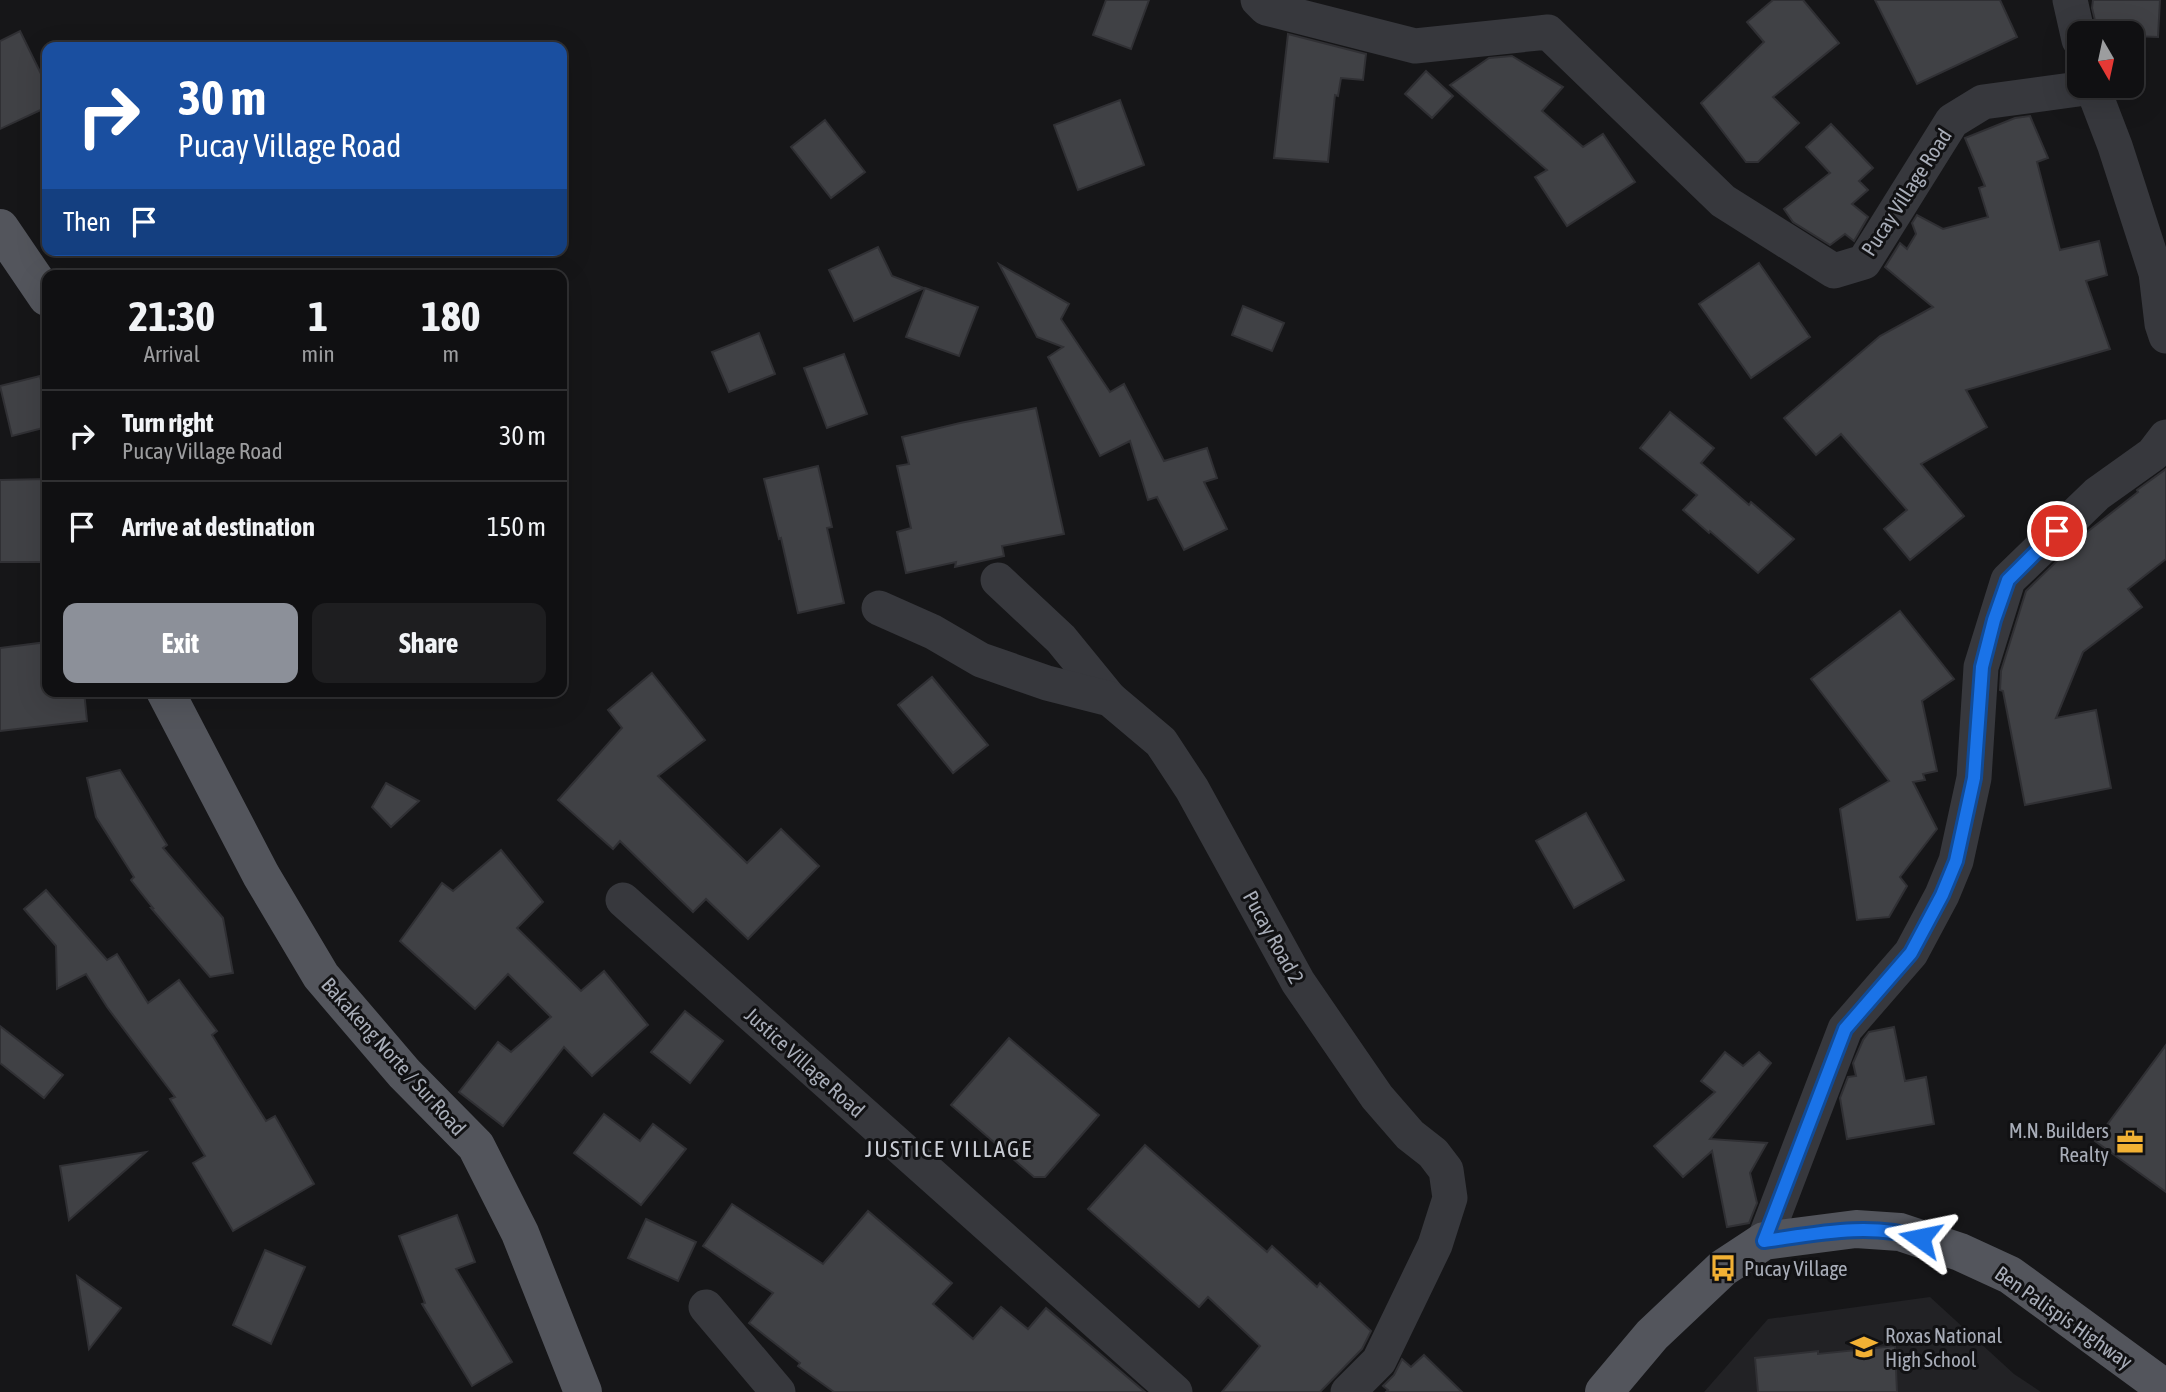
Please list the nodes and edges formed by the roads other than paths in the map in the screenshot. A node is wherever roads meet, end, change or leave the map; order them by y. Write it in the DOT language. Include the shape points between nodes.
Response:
graph roads {
  1 [pos="1258,0"];
  2 [pos="2070,0"];
  3 [pos="2075,21"];
  4 [pos="2067,90"];
  5 [pos="2097,98"];
  6 [pos="0,228"];
  7 [pos="42,290"];
  8 [pos="2166,336"];
  9 [pos="2166,437"];
  10 [pos="998,580"];
  11 [pos="879,608"];
  12 [pos="168,697"];
  13 [pos="1111,699"];
  14 [pos="623,900"];
  15 [pos="1764,1241"];
  16 [pos="706,1307"];
  17 [pos="2166,1389"];
  18 [pos="583,1392"];
  19 [pos="778,1392"];
  20 [pos="1175,1392"];
  21 [pos="1348,1392"];
  22 [pos="1604,1392"];
  1 -- 4 [label="street, Pucay Village Road" via="1266,8 1415,46 1548,32 1723,201 1834,271 1864,262 1952,121 1983,102"];
  2 -- 3 [label="street"];
  5 -- 8 [label="street, Pucay Village Road" via="2156,273"];
  6 -- 7 [label="main road"];
  9 -- 15 [label="street" via="2153,454 2097,494 2008,580 1982,667 1974,778 1956,861 1911,953 1845,1029"];
  10 -- 13 [label="street" via="1060,639"];
  11 -- 13 [label="street, Pucay Road 2" via="981,660"];
  12 -- 18 [label="main road, Bakakeng Norte / Sur Road" via="261,875 321,975 404,1073 477,1146 520,1233"];
  13 -- 21 [label="street, Pucay Road 2" via="1161,742 1192,789 1298,982 1377,1097 1446,1170 1450,1198 1435,1245 1379,1361"];
  14 -- 20 [label="street, Justice Village Road"];
  15 -- 17 [label="main road, Ben Palispis Highway" via="1856,1229 1900,1232 1961,1252 2010,1275"];
  15 -- 22 [label="main road, Ben Palispis Highway" via="1723,1268 1662,1325"];
  16 -- 19 [label="street"];
}
